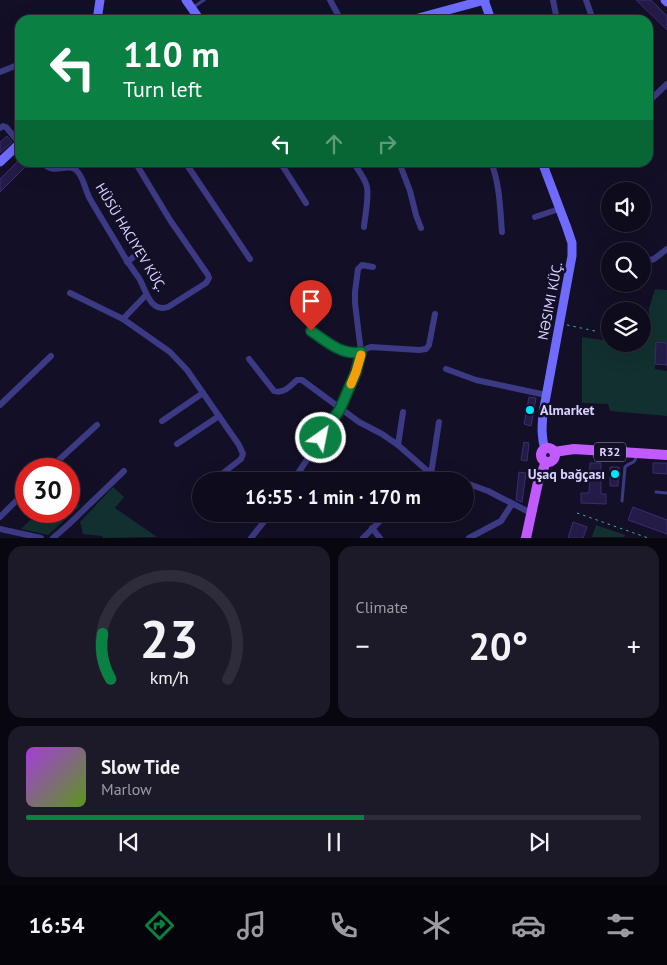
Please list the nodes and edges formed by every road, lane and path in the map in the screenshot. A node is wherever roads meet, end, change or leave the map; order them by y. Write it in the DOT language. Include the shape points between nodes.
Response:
graph roads {
  1 [pos="100,0"];
  2 [pos="186,0"];
  3 [pos="204,0"];
  4 [pos="330,0"];
  5 [pos="484,0"];
  6 [pos="553,0"];
  7 [pos="586,0"];
  8 [pos="464,3"];
  9 [pos="192,8"];
  10 [pos="98,15"];
  11 [pos="197,15"];
  12 [pos="338,15"];
  13 [pos="429,15"];
  14 [pos="489,15"];
  15 [pos="556,15"];
  16 [pos="591,15"];
  17 [pos="15,66"];
  18 [pos="0,72"];
  19 [pos="667,84"];
  20 [pos="653,97"];
  21 [pos="0,128"];
  22 [pos="15,137"];
  23 [pos="15,148"];
  24 [pos="0,162"];
  25 [pos="47,167"];
  26 [pos="70,167"];
  27 [pos="70,167"];
  28 [pos="137,167"];
  29 [pos="188,167"];
  30 [pos="283,167"];
  31 [pos="356,167"];
  32 [pos="401,167"];
  33 [pos="493,167"];
  34 [pos="544,167"];
  35 [pos="306,203"];
  36 [pos="559,208"];
  37 [pos="535,217"];
  38 [pos="364,227"];
  39 [pos="421,228"];
  40 [pos="502,232"];
  41 [pos="667,249"];
  42 [pos="140,252"];
  43 [pos="250,259"];
  44 [pos="651,260"];
  45 [pos="128,262"];
  46 [pos="373,267"];
  47 [pos="70,293"];
  48 [pos="146,295"];
  49 [pos="435,314"];
  50 [pos="123,319"];
  51 [pos="559,324"];
  52 [pos="311,331"];
  53 [pos="595,331"];
  54 [pos="361,352"];
  55 [pos="51,356"];
  56 [pos="249,359"];
  57 [pos="446,369"];
  58 [pos="202,393"];
  59 [pos="546,395"];
  60 [pos="0,405"];
  61 [pos="340,409"];
  62 [pos="403,412"];
  63 [pos="219,416"];
  64 [pos="162,421"];
  65 [pos="439,422"];
  66 [pos="97,424"];
  67 [pos="177,444"];
  68 [pos="398,445"];
  69 [pos="550,450"];
  70 [pos="636,453"];
  71 [pos="667,455"];
  72 [pos="61,458"];
  73 [pos="124,471"];
  74 [pos="225,472"];
  75 [pos="298,472"];
  76 [pos="430,472"];
  77 [pos="432,472"];
  78 [pos="474,485"];
  79 [pos="656,492"];
  80 [pos="667,493"];
  81 [pos="622,501"];
  82 [pos="15,502"];
  83 [pos="512,504"];
  84 [pos="531,513"];
  85 [pos="577,513"];
  86 [pos="0,517"];
  87 [pos="264,522"];
  88 [pos="378,522"];
  89 [pos="372,528"];
  90 [pos="0,529"];
  91 [pos="13,535"];
  92 [pos="41,538"];
  93 [pos="53,538"];
  94 [pos="251,538"];
  95 [pos="363,538"];
  96 [pos="380,538"];
  97 [pos="469,538"];
  98 [pos="526,538"];
  99 [pos="648,538"];
  1 -- 10 [label="street"];
  2 -- 9 [label="street"];
  3 -- 9 [label="lane"];
  4 -- 12 [label="street"];
  5 -- 8 [label="street"];
  5 -- 14 [label="street"];
  6 -- 15 [label="street"];
  7 -- 16 [label="street"];
  8 -- 13 [label="street"];
  9 -- 11 [label="street"];
  17 -- 18 [label="street"];
  19 -- 20 [label="street"];
  21 -- 22 [label="street" via="6,127"];
  23 -- 24 [label="street"];
  25 -- 27 [label="street" via="54,170"];
  26 -- 45 [label="street" via="79,172 89,197"];
  28 -- 48 [label="street" via="209,278 206,283 162,309"];
  29 -- 43 [label="street"];
  30 -- 35 [label="street"];
  31 -- 38 [label="street" via="367,192"];
  32 -- 39 [label="street"];
  33 -- 40 [label="street" via="499,187"];
  34 -- 36 [label="street, NƏSIMI KÜÇ."];
  36 -- 37 [label="street"];
  36 -- 51 [label="street, NƏSIMI KÜÇ." via="572,243 572,256"];
  41 -- 44 [label="street"];
  42 -- 45 [label="street"];
  45 -- 48 [label="street"];
  46 -- 54 [label="street" via="362,265 358,269 355,303"];
  47 -- 50 [label="street"];
  48 -- 50 [label="street"];
  49 -- 54 [label="street" via="426,349 371,347"];
  50 -- 58 [label="street" via="170,352"];
  51 -- 53 [label="path"];
  51 -- 59 [label="street, NƏSIMI KÜÇ."];
  52 -- 54 [label="street" via="331,346"];
  54 -- 61 [label="street"];
  55 -- 60 [label="street"];
  56 -- 61 [label="street" via="274,391 283,391 297,380 302,380"];
  57 -- 59 [label="street" via="476,380"];
  58 -- 63 [label="street"];
  58 -- 64 [label="street"];
  59 -- 69 [label="street, NƏSIMI KÜÇ." via="541,432 542,441"];
  61 -- 68 [label="street"];
  61 -- 75 [label="street"];
  62 -- 68 [label="street"];
  63 -- 67 [label="street"];
  63 -- 74 [label="street" via="243,454 242,459"];
  65 -- 77 [label="street"];
  66 -- 72 [label="street"];
  68 -- 76 [label="street"];
  69 -- 70 [label="main road, R32"];
  69 -- 84 [label="main road" via="542,451 541,458 546,462"];
  70 -- 71 [label="main road, R32"];
  70 -- 81 [label="lane" via="634,462 625,467"];
  73 -- 93 [label="street"];
  78 -- 83 [label="street"];
  79 -- 80 [label="lane"];
  82 -- 86 [label="street"];
  83 -- 84 [label="street"];
  83 -- 97 [label="street" via="501,521"];
  84 -- 98 [label="main road"];
  85 -- 99 [label="path"];
  87 -- 94 [label="street"];
  88 -- 89 [label="street"];
  89 -- 95 [label="street"];
  89 -- 96 [label="street"];
  90 -- 91 [label="street"];
  91 -- 92 [label="street"];
}
